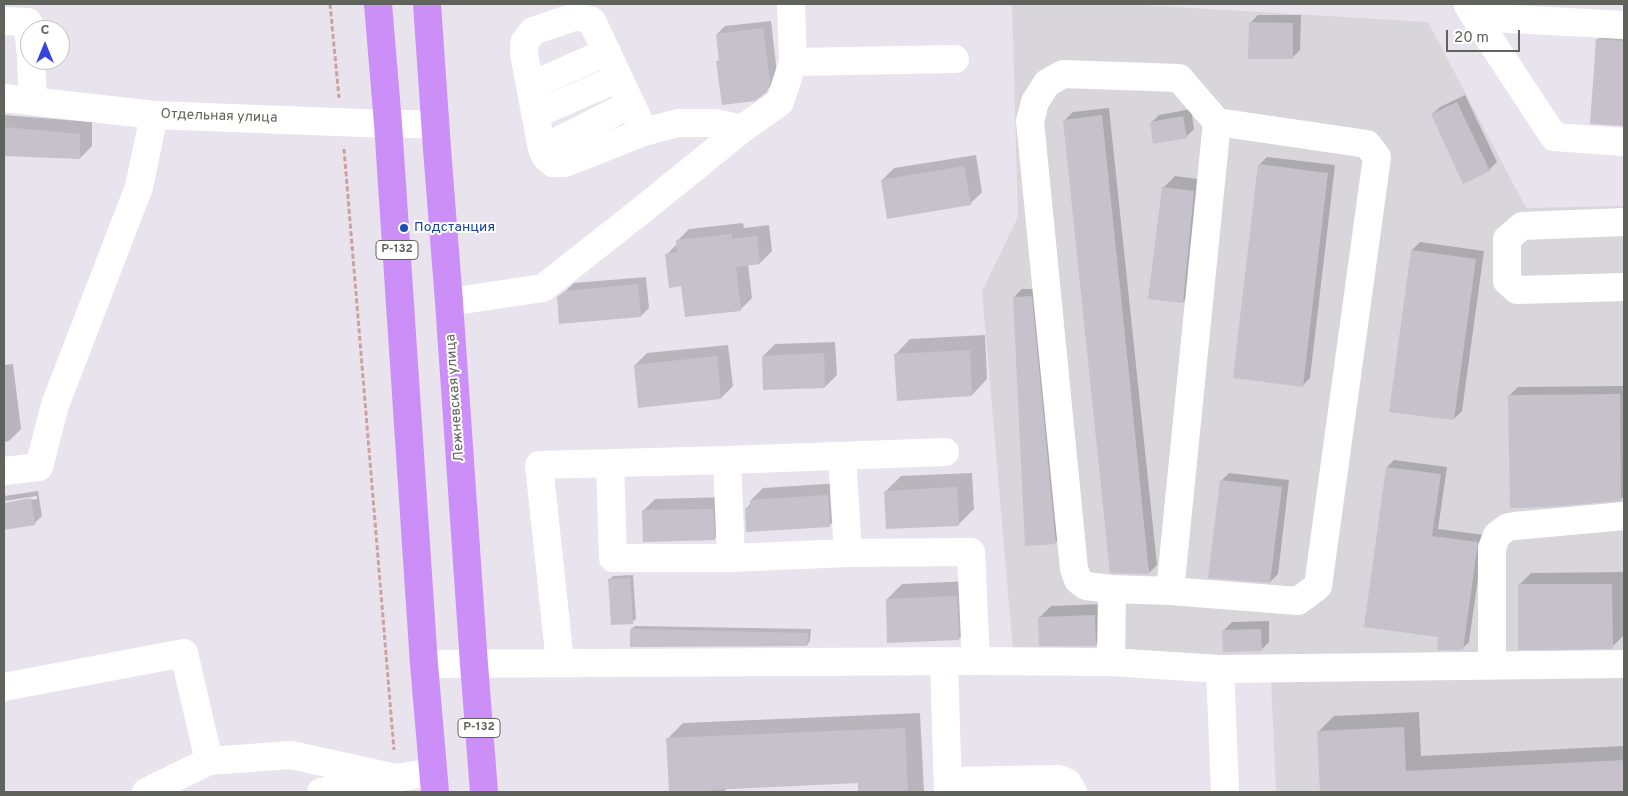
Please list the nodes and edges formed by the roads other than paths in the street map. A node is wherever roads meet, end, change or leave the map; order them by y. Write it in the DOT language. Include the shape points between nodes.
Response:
graph roads {
  1 [pos="378,4"];
  2 [pos="427,4"];
  3 [pos="791,4"];
  4 [pos="1471,10"];
  5 [pos="1624,25"];
  6 [pos="606,52"];
  7 [pos="955,59"];
  8 [pos="793,62"];
  9 [pos="31,70"];
  10 [pos="619,78"];
  11 [pos="530,86"];
  12 [pos="4,98"];
  13 [pos="33,101"];
  14 [pos="631,104"];
  15 [pos="536,114"];
  16 [pos="154,115"];
  17 [pos="1217,122"];
  18 [pos="388,124"];
  19 [pos="435,124"];
  20 [pos="742,129"];
  21 [pos="644,132"];
  22 [pos="1624,142"];
  23 [pos="542,149"];
  24 [pos="1624,222"];
  25 [pos="1624,287"];
  26 [pos="450,302"];
  27 [pos="945,452"];
  28 [pos="842,456"];
  29 [pos="727,460"];
  30 [pos="610,463"];
  31 [pos="4,470"];
  32 [pos="1624,516"];
  33 [pos="848,553"];
  34 [pos="731,558"];
  35 [pos="1112,589"];
  36 [pos="1170,591"];
  37 [pos="976,661"];
  38 [pos="560,662"];
  39 [pos="944,662"];
  40 [pos="1110,662"];
  41 [pos="424,664"];
  42 [pos="474,664"];
  43 [pos="1624,664"];
  44 [pos="1492,665"];
  45 [pos="1220,669"];
  46 [pos="4,687"];
  47 [pos="209,761"];
  48 [pos="396,778"];
  49 [pos="434,782"];
  50 [pos="948,787"];
  51 [pos="146,792"];
  52 [pos="321,792"];
  53 [pos="484,792"];
  54 [pos="1073,792"];
  55 [pos="1225,792"];
  1 -- 18 [label="highway, Р-132"];
  2 -- 19 [label="highway, Лежневская улица / Р-132"];
  3 -- 8 [label="street"];
  4 -- 5 [label="street"];
  4 -- 22 [label="street" via="1554,138"];
  6 -- 10 [label="street"];
  6 -- 11 [label="street"];
  6 -- 11 [label="street" via="592,21 577,16 534,31 524,43"];
  7 -- 8 [label="street"];
  8 -- 20 [label="street" via="780,102"];
  9 -- 13 [label="street"];
  10 -- 14 [label="street"];
  10 -- 15 [label="street"];
  11 -- 15 [label="street"];
  12 -- 13 [label="street, Отдельная улица"];
  13 -- 16 [label="street, Отдельная улица"];
  14 -- 21 [label="street"];
  14 -- 23 [label="street"];
  15 -- 23 [label="street"];
  16 -- 18 [label="street, Отдельная улица"];
  16 -- 31 [label="street" via="139,187 55,405 39,467"];
  17 -- 35 [label="street" via="1178,78 1063,74 1047,83 1035,102 1030,121 1074,568 1078,580 1086,586"];
  17 -- 36 [label="street"];
  17 -- 36 [label="street" via="1367,144 1377,158 1318,586 1298,601"];
  18 -- 19 [label="street, Отдельная улица"];
  18 -- 41 [label="highway, Р-132"];
  19 -- 26 [label="highway, Лежневская улица / Р-132"];
  20 -- 21 [label="street" via="715,123 678,123"];
  20 -- 26 [label="street" via="543,288"];
  21 -- 23 [label="street" via="565,163 553,163"];
  24 -- 25 [label="street" via="1522,226 1507,239 1507,281 1517,290"];
  26 -- 42 [label="highway, Лежневская улица / Р-132"];
  27 -- 28 [label="street"];
  28 -- 29 [label="street"];
  28 -- 33 [label="street"];
  29 -- 30 [label="street"];
  29 -- 34 [label="street"];
  30 -- 34 [label="street" via="613,558"];
  30 -- 38 [label="street" via="539,465"];
  32 -- 44 [label="street" via="1508,527 1497,535 1492,548"];
  33 -- 34 [label="street"];
  33 -- 37 [label="street" via="971,552"];
  35 -- 36 [label="street"];
  35 -- 40 [label="street"];
  37 -- 39 [label="street"];
  37 -- 40 [label="street"];
  38 -- 39 [label="street"];
  38 -- 42 [label="street"];
  39 -- 50 [label="street"];
  40 -- 45 [label="street"];
  41 -- 42 [label="street"];
  41 -- 49 [label="highway, Р-132"];
  42 -- 53 [label="highway, Лежневская улица / Р-132"];
  43 -- 44 [label="street"];
  44 -- 45 [label="street"];
  45 -- 55 [label="street"];
  46 -- 47 [label="street" via="184,653"];
  47 -- 48 [label="street" via="292,755"];
  47 -- 51 [label="street"];
  48 -- 49 [label="street"];
  48 -- 52 [label="street"];
  50 -- 54 [label="street" via="1059,779 1067,782"];
}
